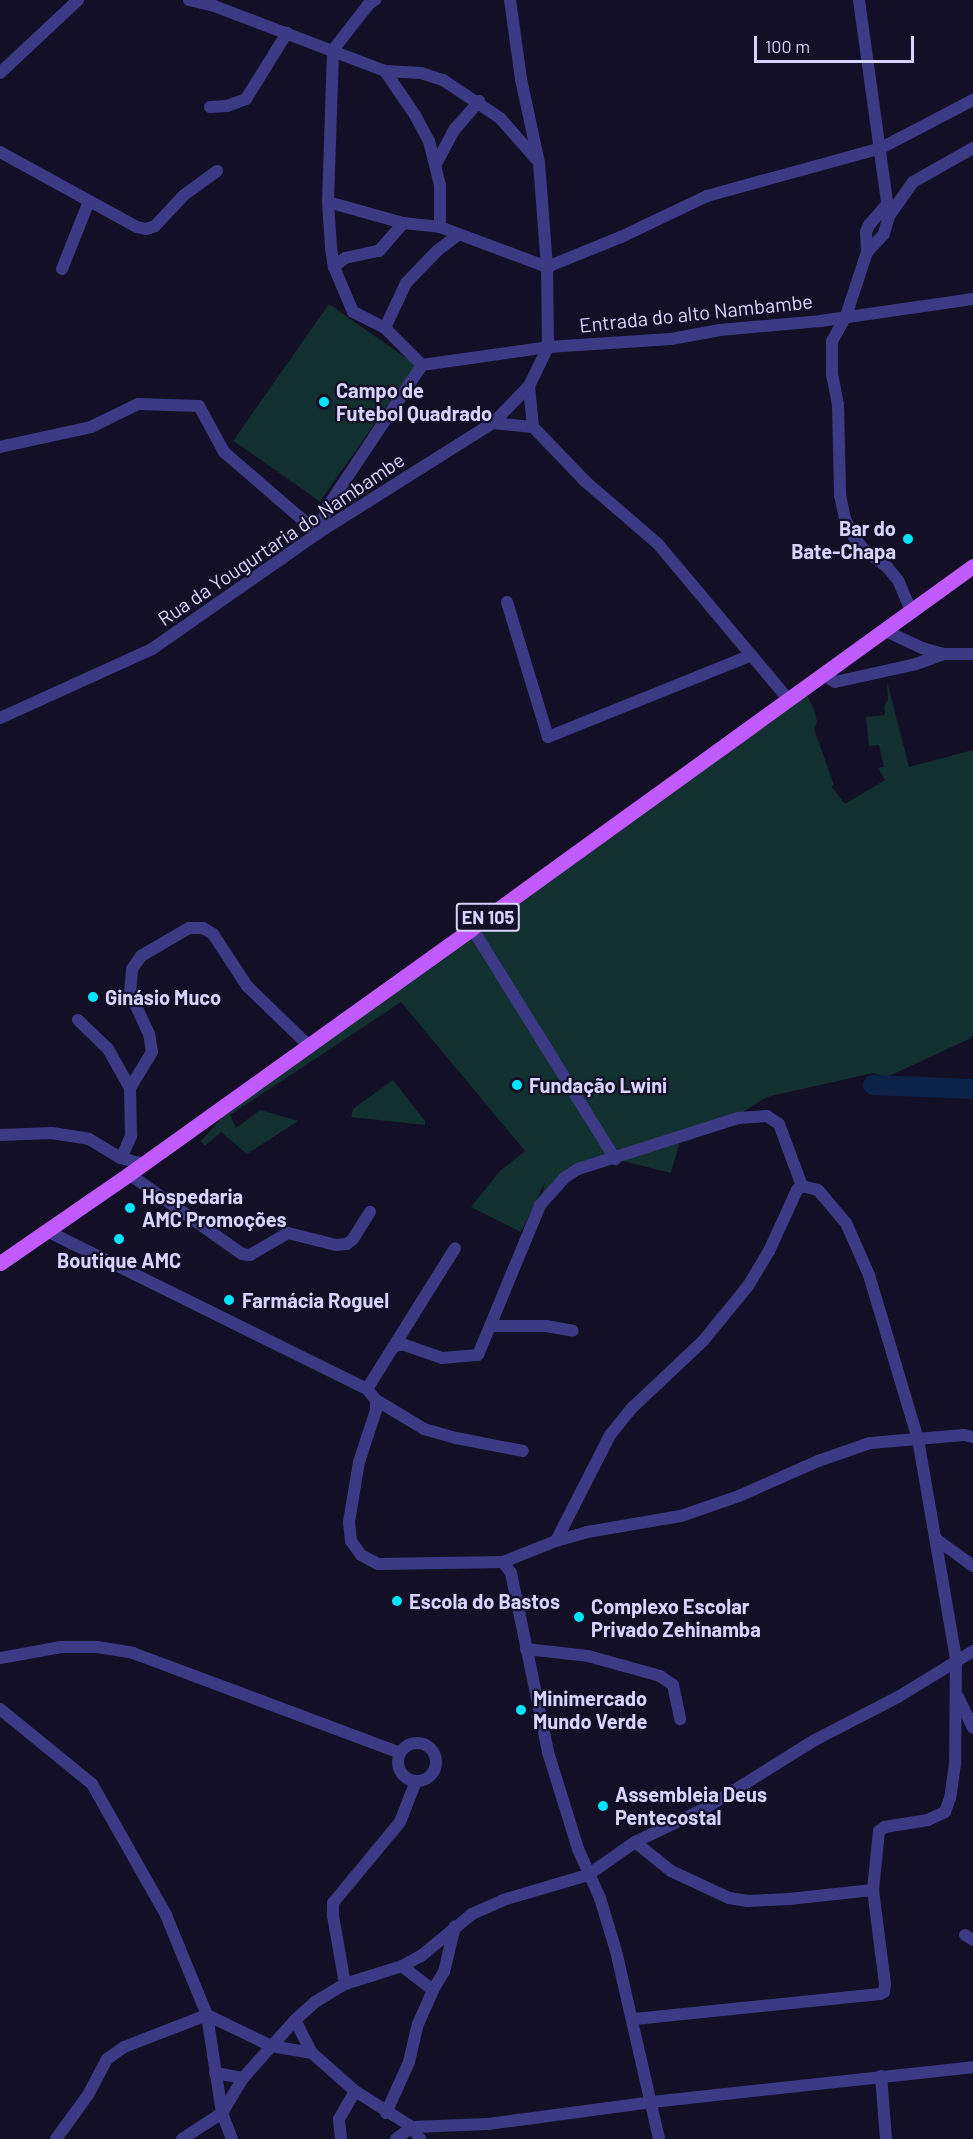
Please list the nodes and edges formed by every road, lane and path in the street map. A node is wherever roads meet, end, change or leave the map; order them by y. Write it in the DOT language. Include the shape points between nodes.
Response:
graph roads {
  1 [pos="78,0"];
  2 [pos="189,0"];
  3 [pos="375,0"];
  4 [pos="510,0"];
  5 [pos="859,0"];
  6 [pos="287,33"];
  7 [pos="333,50"];
  8 [pos="385,71"];
  9 [pos="0,73"];
  10 [pos="973,100"];
  11 [pos="478,101"];
  12 [pos="210,107"];
  13 [pos="881,148"];
  14 [pos="973,148"];
  15 [pos="0,152"];
  16 [pos="539,163"];
  17 [pos="436,164"];
  18 [pos="217,171"];
  19 [pos="89,201"];
  20 [pos="328,202"];
  21 [pos="888,210"];
  22 [pos="403,223"];
  23 [pos="440,227"];
  24 [pos="458,235"];
  25 [pos="867,252"];
  26 [pos="334,267"];
  27 [pos="547,267"];
  28 [pos="62,269"];
  29 [pos="973,299"];
  30 [pos="846,316"];
  31 [pos="820,321"];
  32 [pos="385,328"];
  33 [pos="832,341"];
  34 [pos="548,347"];
  35 [pos="422,365"];
  36 [pos="529,386"];
  37 [pos="492,423"];
  38 [pos="533,427"];
  39 [pos="0,447"];
  40 [pos="318,533"];
  41 [pos="973,566"];
  42 [pos="507,602"];
  43 [pos="910,611"];
  44 [pos="884,630"];
  45 [pos="944,654"];
  46 [pos="973,654"];
  47 [pos="750,656"];
  48 [pos="823,674"];
  49 [pos="788,699"];
  50 [pos="0,718"];
  51 [pos="472,928"];
  52 [pos="78,1020"];
  53 [pos="308,1045"];
  54 [pos="130,1088"];
  55 [pos="0,1135"];
  56 [pos="121,1158"];
  57 [pos="615,1159"];
  58 [pos="143,1164"];
  59 [pos="129,1174"];
  60 [pos="802,1186"];
  61 [pos="370,1212"];
  62 [pos="47,1231"];
  63 [pos="455,1248"];
  64 [pos="0,1263"];
  65 [pos="491,1326"];
  66 [pos="573,1331"];
  67 [pos="393,1347"];
  68 [pos="367,1389"];
  69 [pos="376,1400"];
  70 [pos="973,1437"];
  71 [pos="918,1439"];
  72 [pos="523,1451"];
  73 [pos="936,1539"];
  74 [pos="556,1541"];
  75 [pos="504,1562"];
  76 [pos="973,1566"];
  77 [pos="526,1649"];
  78 [pos="973,1651"];
  79 [pos="0,1658"];
  80 [pos="956,1659"];
  81 [pos="957,1694"];
  82 [pos="0,1709"];
  83 [pos="680,1719"];
  84 [pos="973,1728"];
  85 [pos="400,1753"];
  86 [pos="416,1781"];
  87 [pos="635,1842"];
  88 [pos="588,1875"];
  89 [pos="873,1890"];
  90 [pos="455,1926"];
  91 [pos="402,1966"];
  92 [pos="345,1984"];
  93 [pos="433,1990"];
  94 [pos="207,2015"];
  95 [pos="632,2019"];
  96 [pos="295,2020"];
  97 [pos="271,2046"];
  98 [pos="312,2053"];
  99 [pos="973,2067"];
  100 [pos="215,2073"];
  101 [pos="881,2076"];
  102 [pos="243,2078"];
  103 [pos="355,2091"];
  104 [pos="652,2102"];
  105 [pos="222,2113"];
  106 [pos="386,2113"];
  107 [pos="412,2127"];
  108 [pos="56,2139"];
  109 [pos="182,2139"];
  110 [pos="232,2139"];
  111 [pos="342,2139"];
  112 [pos="396,2139"];
  113 [pos="420,2139"];
  114 [pos="659,2139"];
  115 [pos="886,2139"];
  1 -- 9 [label="street"];
  2 -- 6 [label="street"];
  3 -- 7 [label="street"];
  4 -- 16 [label="street" via="521,79"];
  5 -- 13 [label="street"];
  6 -- 7 [label="street"];
  6 -- 12 [label="street" via="246,99"];
  7 -- 8 [label="street"];
  7 -- 20 [label="street"];
  8 -- 11 [label="street" via="443,80"];
  8 -- 17 [label="street" via="415,115"];
  10 -- 13 [label="street"];
  11 -- 16 [label="street" via="500,118"];
  11 -- 17 [label="street"];
  13 -- 21 [label="street"];
  13 -- 27 [label="street" via="707,196"];
  14 -- 21 [label="street" via="913,182"];
  15 -- 19 [label="street"];
  16 -- 27 [label="street"];
  17 -- 23 [label="street"];
  18 -- 19 [label="street" via="184,195 155,226 146,229"];
  19 -- 28 [label="street"];
  20 -- 22 [label="street"];
  20 -- 26 [label="street"];
  21 -- 25 [label="street" via="884,234"];
  21 -- 25 [label="street" via="869,225"];
  22 -- 23 [label="street"];
  22 -- 26 [label="street" via="379,251 345,258"];
  23 -- 24 [label="street"];
  24 -- 27 [label="street" via="481,240"];
  24 -- 32 [label="street" via="406,283"];
  25 -- 30 [label="street"];
  26 -- 32 [label="street" via="353,312"];
  27 -- 34 [label="street"];
  29 -- 30 [label="street, Entrada do alto Nambambe"];
  30 -- 31 [label="street, Entrada do alto Nambambe"];
  30 -- 33 [label="street"];
  31 -- 33 [label="street"];
  31 -- 34 [label="street, Entrada do alto Nambambe" via="649,341"];
  32 -- 35 [label="street"];
  33 -- 43 [label="street" via="840,495 845,519 864,550 898,580"];
  34 -- 35 [label="street, Entrada do alto Nambambe"];
  34 -- 36 [label="street, Rua da Yougurtaria do Nambambe"];
  35 -- 40 [label="street" via="328,506"];
  36 -- 37 [label="street, Rua da Yougurtaria do Nambambe"];
  36 -- 38 [label="street"];
  37 -- 38 [label="street"];
  37 -- 40 [label="street, Rua da Yougurtaria do Nambambe"];
  38 -- 47 [label="street" via="586,482 658,544"];
  39 -- 40 [label="street" via="91,427 138,404 199,406 224,452"];
  40 -- 50 [label="street, Rua da Yougurtaria do Nambambe" via="152,649"];
  41 -- 43 [label="main road, EN 105"];
  42 -- 47 [label="street" via="548,737"];
  43 -- 44 [label="main road, EN 105"];
  44 -- 45 [label="street"];
  44 -- 48 [label="main road, EN 105"];
  45 -- 46 [label="street"];
  45 -- 48 [label="street" via="835,682"];
  47 -- 49 [label="street"];
  48 -- 49 [label="main road, EN 105"];
  49 -- 51 [label="main road, EN 105"];
  51 -- 53 [label="main road, EN 105"];
  51 -- 57 [label="street"];
  52 -- 54 [label="street" via="108,1049"];
  53 -- 54 [label="street" via="247,986 213,934 203,928 189,928 141,956 132,969 130,993 149,1034 152,1052"];
  53 -- 58 [label="main road, EN 105"];
  54 -- 56 [label="street" via="131,1136"];
  55 -- 56 [label="street" via="52,1134 89,1139"];
  56 -- 58 [label="street"];
  57 -- 60 [label="street" via="738,1119 767,1116 779,1124"];
  57 -- 65 [label="street" via="578,1169 540,1205"];
  58 -- 59 [label="main road, EN 105"];
  59 -- 61 [label="street" via="242,1254 250,1255 288,1233 346,1244"];
  59 -- 62 [label="main road, EN 105"];
  60 -- 71 [label="street" via="818,1190 846,1223 868,1275"];
  60 -- 74 [label="street" via="748,1286 703,1341 633,1407 610,1435"];
  62 -- 64 [label="main road, EN 105"];
  62 -- 68 [label="street"];
  63 -- 67 [label="street"];
  65 -- 66 [label="street" via="546,1326"];
  65 -- 67 [label="street" via="478,1356 442,1358 402,1344"];
  67 -- 68 [label="street"];
  68 -- 69 [label="street"];
  69 -- 72 [label="street" via="424,1429"];
  69 -- 75 [label="street" via="352,1493 349,1522 351,1541 361,1555 378,1564 398,1565"];
  70 -- 71 [label="street"];
  71 -- 73 [label="street"];
  71 -- 74 [label="street" via="870,1443 681,1516"];
  73 -- 76 [label="street"];
  73 -- 80 [label="street"];
  74 -- 75 [label="street"];
  75 -- 77 [label="street" via="511,1574"];
  77 -- 83 [label="street" via="588,1656 660,1676 674,1685"];
  77 -- 88 [label="street" via="548,1752"];
  78 -- 80 [label="street"];
  79 -- 85 [label="street" via="61,1647 133,1653"];
  80 -- 81 [label="street"];
  80 -- 87 [label="street" via="706,1808"];
  81 -- 84 [label="street"];
  81 -- 89 [label="street" via="955,1764 945,1812 879,1831"];
  82 -- 94 [label="street" via="92,1784 166,1915"];
  85 -- 86 [label="street" via="400,1772"];
  85 -- 86 [label="street" via="415,1743 432,1750 436,1761 432,1773"];
  86 -- 92 [label="street" via="400,1822 333,1903"];
  87 -- 88 [label="street"];
  87 -- 89 [label="street" via="671,1871 729,1898 789,1899"];
  88 -- 90 [label="street" via="503,1900"];
  88 -- 95 [label="street" via="600,1898"];
  89 -- 95 [label="street" via="884,1992"];
  90 -- 91 [label="street" via="421,1956"];
  90 -- 93 [label="street" via="447,1964"];
  91 -- 92 [label="street"];
  91 -- 93 [label="street"];
  92 -- 96 [label="street"];
  93 -- 106 [label="street" via="418,2024 409,2062"];
  94 -- 97 [label="street"];
  94 -- 100 [label="street"];
  94 -- 108 [label="street" via="124,2047 107,2059 88,2095"];
  95 -- 104 [label="street"];
  96 -- 97 [label="street"];
  96 -- 98 [label="street"];
  97 -- 98 [label="street"];
  97 -- 102 [label="street"];
  98 -- 103 [label="street"];
  99 -- 101 [label="street"];
  100 -- 102 [label="street"];
  100 -- 105 [label="street"];
  101 -- 104 [label="street"];
  101 -- 115 [label="street"];
  102 -- 105 [label="street"];
  103 -- 106 [label="street"];
  103 -- 111 [label="street" via="339,2119"];
  104 -- 107 [label="street" via="488,2124"];
  104 -- 114 [label="street"];
  105 -- 109 [label="street"];
  105 -- 110 [label="street"];
  106 -- 107 [label="street"];
  107 -- 112 [label="street"];
  107 -- 113 [label="street"];
}
